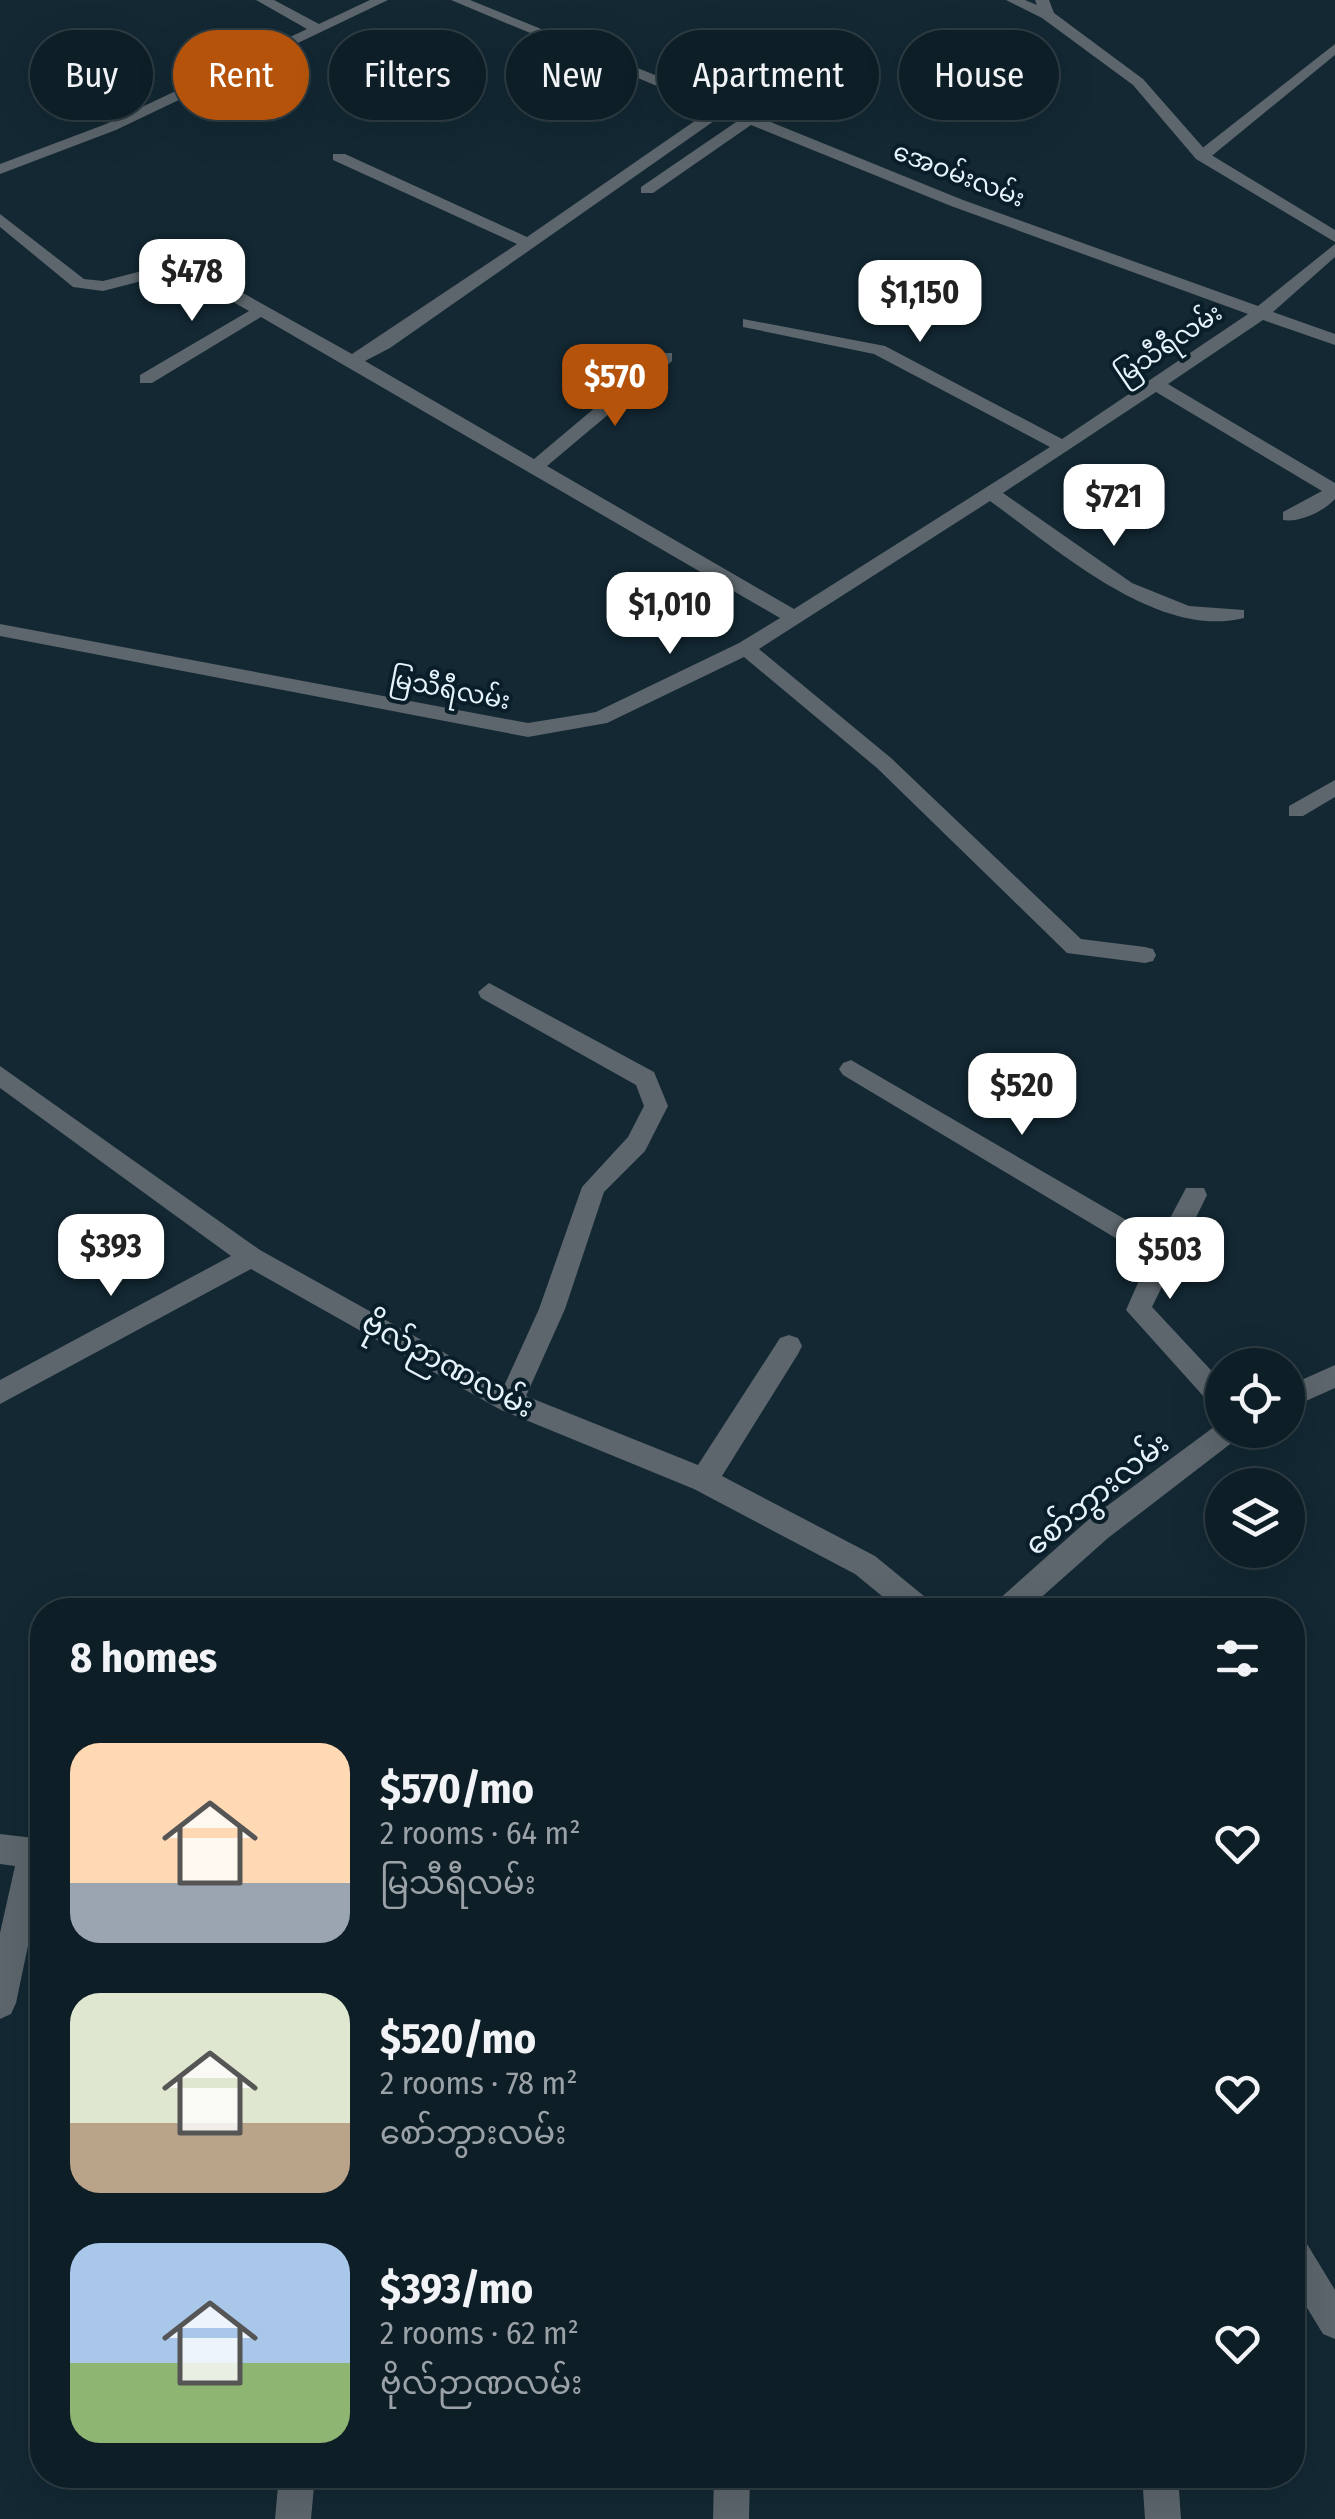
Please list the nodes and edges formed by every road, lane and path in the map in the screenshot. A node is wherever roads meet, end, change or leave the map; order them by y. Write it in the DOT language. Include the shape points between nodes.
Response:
graph roads {
  1 [pos="263,0"];
  2 [pos="381,0"];
  3 [pos="458,0"];
  4 [pos="1013,0"];
  5 [pos="1044,8"];
  6 [pos="316,28"];
  7 [pos="1335,48"];
  8 [pos="657,81"];
  9 [pos="704,120"];
  10 [pos="748,120"];
  11 [pos="756,120"];
  12 [pos="1202,156"];
  13 [pos="339,157"];
  14 [pos="0,169"];
  15 [pos="647,190"];
  16 [pos="0,219"];
  17 [pos="1335,237"];
  18 [pos="528,243"];
  19 [pos="1335,249"];
  20 [pos="262,310"];
  21 [pos="1261,313"];
  22 [pos="750,323"];
  23 [pos="1335,340"];
  24 [pos="666,356"];
  25 [pos="352,361"];
  26 [pos="146,379"];
  27 [pos="1154,384"];
  28 [pos="1062,447"];
  29 [pos="534,468"];
  30 [pos="991,493"];
  31 [pos="1290,516"];
  32 [pos="1236,614"];
  33 [pos="793,617"];
  34 [pos="0,630"];
  35 [pos="746,648"];
  36 [pos="1335,787"];
  37 [pos="1296,811"];
  38 [pos="1144,954"];
  39 [pos="489,992"];
  40 [pos="851,1069"];
  41 [pos="0,1074"];
  42 [pos="1195,1195"];
  43 [pos="1164,1254"];
  44 [pos="251,1258"];
  45 [pos="790,1346"];
  46 [pos="1335,1376"];
  47 [pos="1205,1381"];
  48 [pos="1305,1390"];
  49 [pos="0,1393"];
  50 [pos="510,1402"];
  51 [pos="1205,1448"];
  52 [pos="704,1480"];
  53 [pos="905,1598"];
  54 [pos="1020,1598"];
  55 [pos="0,1850"];
  56 [pos="30,1852"];
  57 [pos="30,1885"];
  58 [pos="0,2003"];
  59 [pos="1305,2272"];
  60 [pos="1335,2322"];
  61 [pos="296,2488"];
  62 [pos="732,2488"];
  63 [pos="1161,2488"];
  64 [pos="293,2519"];
  65 [pos="731,2519"];
  66 [pos="1164,2519"];
  1 -- 6 [label="street"];
  2 -- 6 [label="street"];
  3 -- 8 [label="street, အေဝမ်းလမ်း"];
  4 -- 5 [label="street"];
  5 -- 12 [label="street" via="1138,82"];
  6 -- 14 [label="street" via="110,128"];
  7 -- 12 [label="street"];
  9 -- 18 [label="street"];
  10 -- 15 [label="street"];
  11 -- 21 [label="street, အေဝမ်းလမ်း" via="957,203"];
  12 -- 17 [label="street"];
  13 -- 18 [label="street"];
  16 -- 20 [label="street" via="79,283 103,286 165,270 203,278"];
  18 -- 25 [label="street"];
  19 -- 21 [label="street, မြသီရီလမ်း"];
  20 -- 25 [label="street"];
  20 -- 26 [label="street"];
  21 -- 23 [label="street, အေဝမ်းလမ်း"];
  21 -- 27 [label="street, မြသီရီလမ်း"];
  22 -- 28 [label="street" via="879,350"];
  24 -- 29 [label="street"];
  25 -- 29 [label="street"];
  27 -- 28 [label="street, မြသီရီလမ်း"];
  27 -- 31 [label="street" via="1333,490"];
  28 -- 30 [label="street, မြသီရီလမ်း"];
  29 -- 33 [label="street"];
  30 -- 32 [label="street" via="1125,587 1186,612"];
  30 -- 33 [label="street, မြသီရီလမ်း"];
  33 -- 35 [label="street, မြသီရီလမ်း"];
  34 -- 35 [label="street, မြသီရီလမ်း" via="528,730 600,718"];
  35 -- 38 [label="street" via="884,763 1075,948"];
  36 -- 37 [label="street"];
  39 -- 50 [label="street" via="646,1079 656,1106 637,1144 594,1187 552,1309"];
  40 -- 43 [label="street"];
  41 -- 44 [label="street, ဗိုလ်ဉာဏလမ်း"];
  42 -- 43 [label="street"];
  43 -- 47 [label="street" via="1139,1310"];
  44 -- 49 [label="street"];
  44 -- 50 [label="street, ဗိုလ်ဉာဏလမ်း"];
  45 -- 52 [label="street"];
  46 -- 48 [label="street"];
  50 -- 52 [label="street, ဗိုလ်ဉာဏလမ်း"];
  51 -- 54 [label="street, စော်ဘွားလမ်း"];
  52 -- 53 [label="street, ဗိုလ်ဉာဏလမ်း" via="865,1565"];
  55 -- 56 [label="street"];
  57 -- 58 [label="street"];
  59 -- 60 [label="street"];
  61 -- 64 [label="street"];
  62 -- 65 [label="street"];
  63 -- 66 [label="street"];
}
